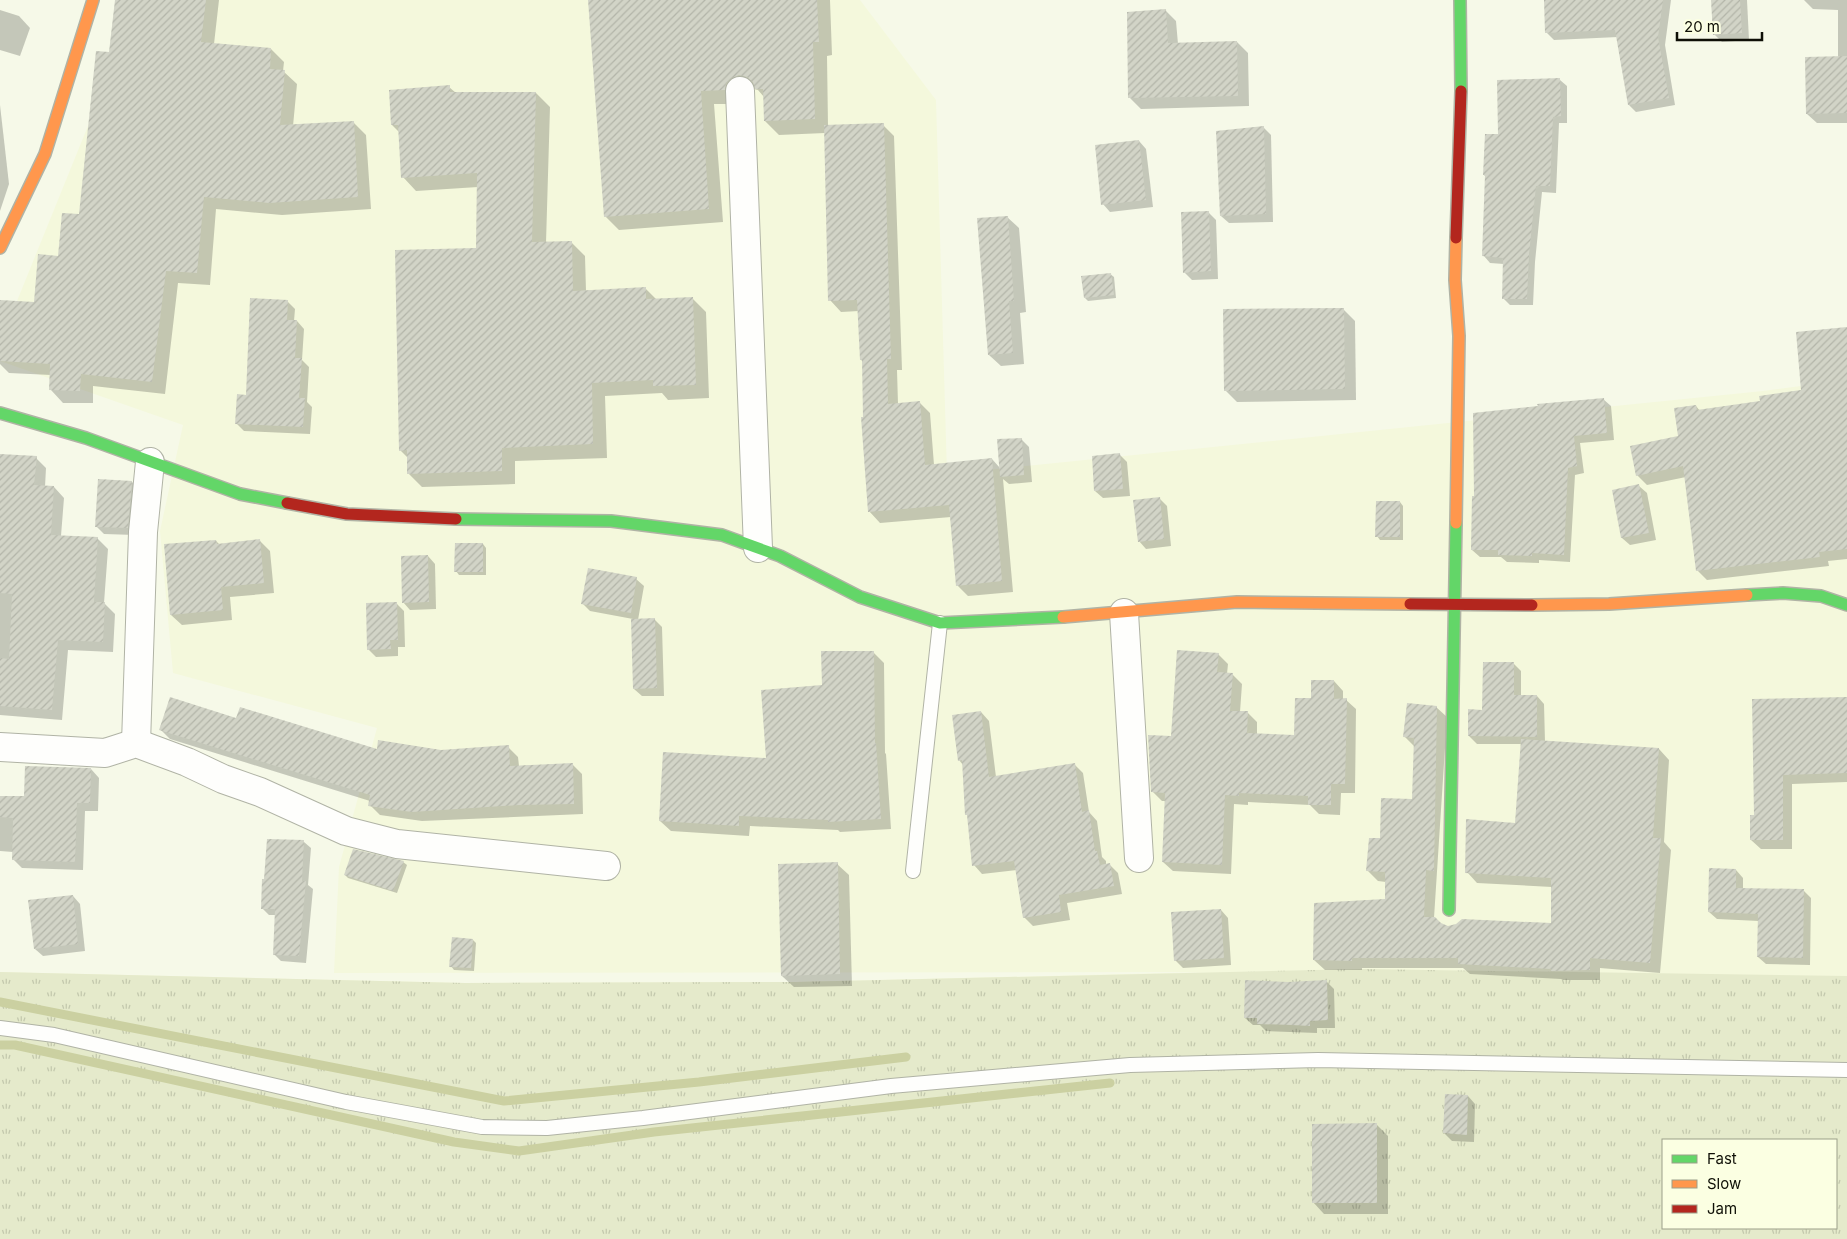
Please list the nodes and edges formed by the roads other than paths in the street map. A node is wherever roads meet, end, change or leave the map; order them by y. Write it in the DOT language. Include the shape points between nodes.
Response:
graph roads {
  1 [pos="93,0"];
  2 [pos="1460,0"];
  3 [pos="740,91"];
  4 [pos="0,248"];
  5 [pos="0,413"];
  6 [pos="150,462"];
  7 [pos="758,548"];
  8 [pos="1455,605"];
  9 [pos="1847,605"];
  10 [pos="1124,613"];
  11 [pos="940,623"];
  12 [pos="136,743"];
  13 [pos="0,747"];
  14 [pos="1139,858"];
  15 [pos="606,866"];
  16 [pos="913,871"];
  17 [pos="1449,910"];
  18 [pos="0,1028"];
  19 [pos="1847,1070"];
  1 -- 4 [label="street" via="45,154"];
  2 -- 8 [label="street" via="1461,108 1455,280 1459,336"];
  3 -- 7 [label="street"];
  5 -- 6 [label="street" via="86,438"];
  6 -- 7 [label="street" via="240,494 347,514 611,521 722,535"];
  6 -- 12 [label="street" via="144,532"];
  7 -- 11 [label="street" via="780,556 860,598"];
  8 -- 9 [label="street" via="1609,604 1783,593 1821,596"];
  8 -- 10 [label="street" via="1237,602"];
  8 -- 17 [label="street"];
  10 -- 11 [label="street"];
  10 -- 14 [label="street"];
  11 -- 16 [label="lane"];
  12 -- 13 [label="street" via="105,753"];
  12 -- 15 [label="street" via="260,792 346,831 397,844"];
  18 -- 19 [label="lane" via="54,1035 356,1103 482,1127 538,1128 891,1086 1130,1066 1318,1060"];
}
